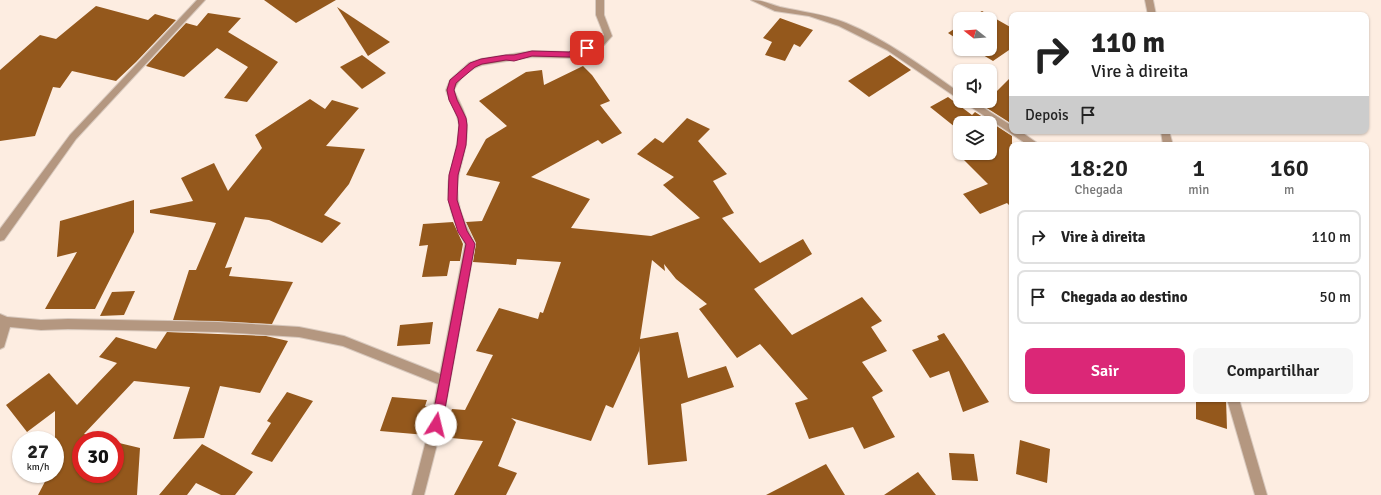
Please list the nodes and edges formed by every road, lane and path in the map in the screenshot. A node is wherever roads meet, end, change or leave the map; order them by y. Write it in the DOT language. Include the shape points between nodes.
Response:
graph roads {
  1 [pos="201,0"];
  2 [pos="600,0"];
  3 [pos="755,0"];
  4 [pos="1149,0"];
  5 [pos="1151,12"];
  6 [pos="953,92"];
  7 [pos="977,108"];
  8 [pos="1009,129"];
  9 [pos="1017,134"];
  10 [pos="1029,142"];
  11 [pos="0,237"];
  12 [pos="3,320"];
  13 [pos="0,344"];
  14 [pos="444,381"];
  15 [pos="1234,402"];
  16 [pos="418,495"];
  17 [pos="1261,495"];
  1 -- 11 [label="street" via="73,137"];
  2 -- 14 [label="street" via="598,13 608,36 601,43 570,55 532,54 481,62 472,65 453,82 450,90 463,125 452,200 470,244"];
  3 -- 6 [label="street" via="778,9 810,14 842,24 890,48"];
  4 -- 5 [label="street"];
  7 -- 8 [label="street"];
  9 -- 10 [label="street"];
  12 -- 13 [label="street"];
  12 -- 14 [label="street" via="41,325 210,327 300,332 344,341"];
  14 -- 16 [label="street"];
  15 -- 17 [label="street"];
}
